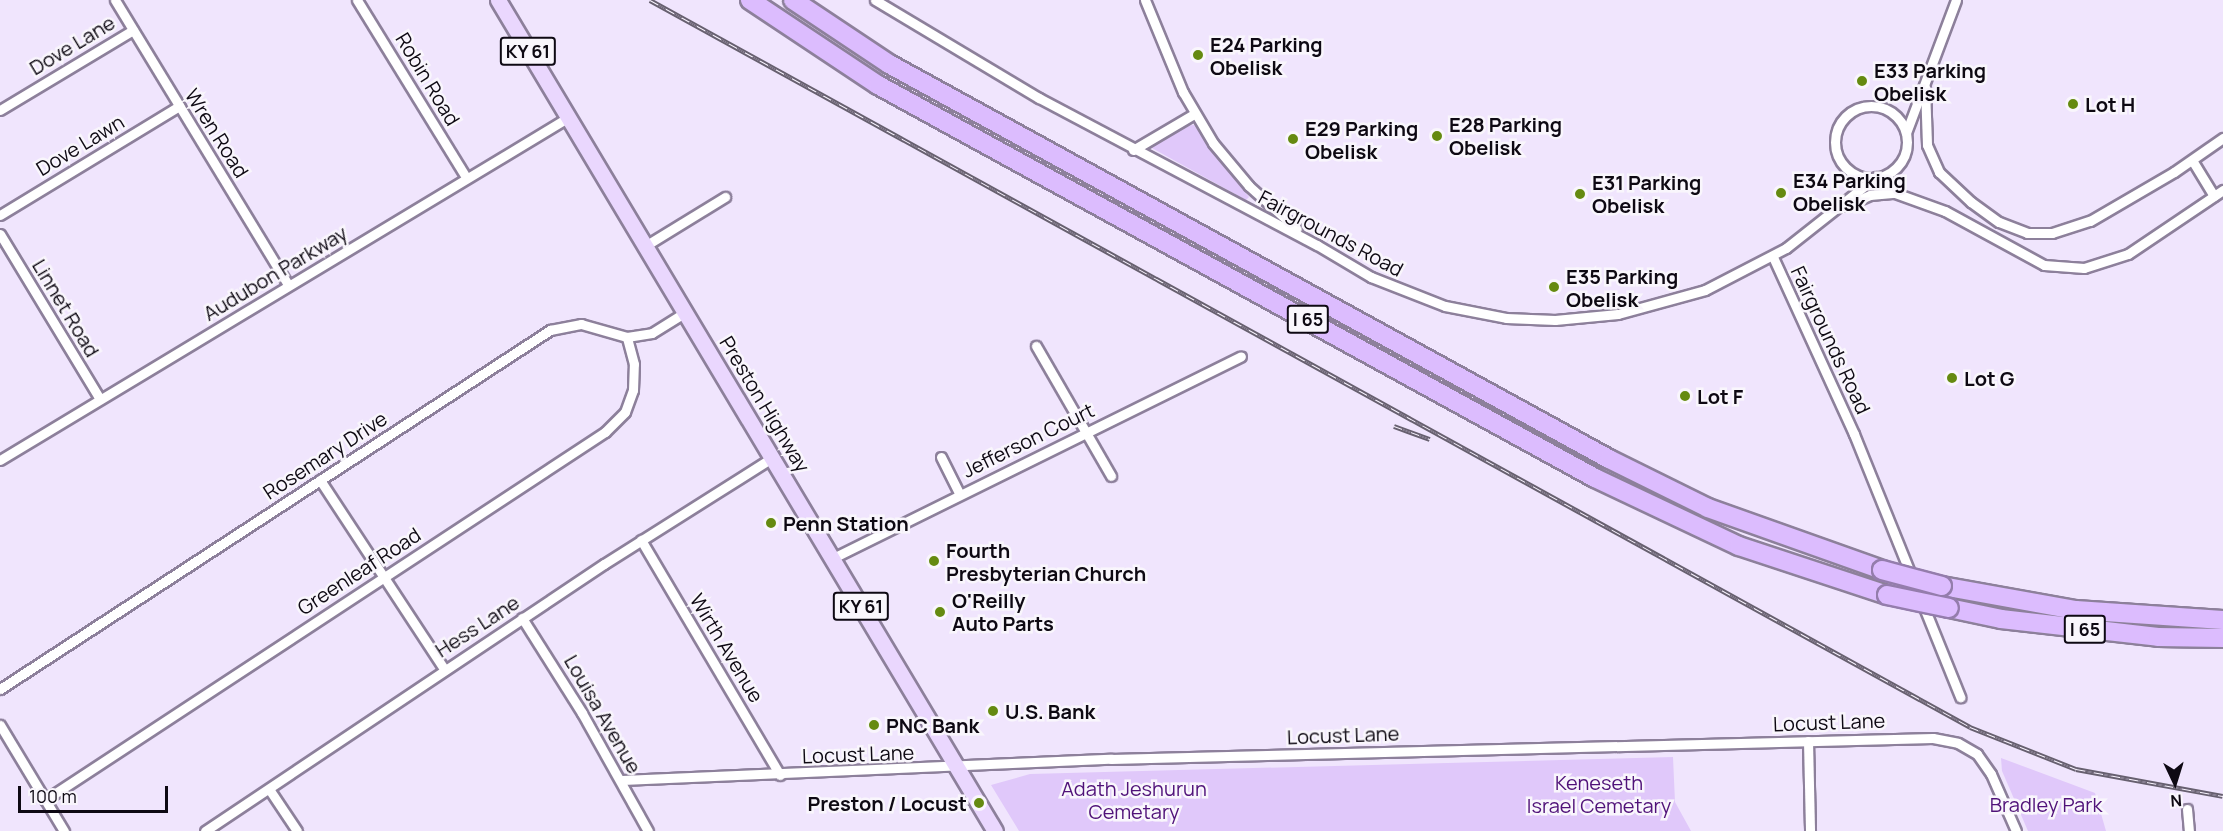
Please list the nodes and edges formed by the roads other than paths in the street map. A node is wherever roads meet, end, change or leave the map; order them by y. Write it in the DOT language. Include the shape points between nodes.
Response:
graph roads {
  1 [pos="115,0"];
  2 [pos="357,0"];
  3 [pos="498,0"];
  4 [pos="750,0"];
  5 [pos="793,0"];
  6 [pos="875,0"];
  7 [pos="1145,0"];
  8 [pos="1956,0"];
  9 [pos="133,30"];
  10 [pos="1925,87"];
  11 [pos="179,106"];
  12 [pos="0,110"];
  13 [pos="1194,114"];
  14 [pos="568,117"];
  15 [pos="1906,133"];
  16 [pos="2223,138"];
  17 [pos="1133,150"];
  18 [pos="2192,160"];
  19 [pos="466,177"];
  20 [pos="1876,177"];
  21 [pos="2223,190"];
  22 [pos="2214,196"];
  23 [pos="725,197"];
  24 [pos="1832,213"];
  25 [pos="0,214"];
  26 [pos="0,234"];
  27 [pos="1317,245"];
  28 [pos="645,246"];
  29 [pos="1773,257"];
  30 [pos="288,285"];
  31 [pos="685,312"];
  32 [pos="627,338"];
  33 [pos="1036,346"];
  34 [pos="1241,356"];
  35 [pos="100,399"];
  36 [pos="1087,432"];
  37 [pos="772,457"];
  38 [pos="941,457"];
  39 [pos="0,460"];
  40 [pos="1111,476"];
  41 [pos="321,480"];
  42 [pos="959,493"];
  43 [pos="641,540"];
  44 [pos="832,558"];
  45 [pos="384,576"];
  46 [pos="2223,608"];
  47 [pos="2154,617"];
  48 [pos="522,618"];
  49 [pos="2223,620"];
  50 [pos="2223,638"];
  51 [pos="445,669"];
  52 [pos="0,690"];
  53 [pos="1960,697"];
  54 [pos="0,725"];
  55 [pos="1808,741"];
  56 [pos="957,766"];
  57 [pos="780,775"];
  58 [pos="621,780"];
  59 [pos="269,789"];
  60 [pos="45,800"];
  61 [pos="2187,809"];
  62 [pos="64,831"];
  63 [pos="205,831"];
  64 [pos="297,831"];
  65 [pos="648,831"];
  66 [pos="995,831"];
  67 [pos="1810,831"];
  68 [pos="2016,831"];
  69 [pos="2189,831"];
  1 -- 9 [label="street, Wren Road"];
  2 -- 19 [label="street, Robin Road"];
  3 -- 14 [label="main road, Preston Highway / KY 61"];
  4 -- 50 [label="highway, I 65, bridge" via="878,85 1595,478 1739,546 1887,595 2001,619 2158,637"];
  5 -- 47 [label="highway, I 65, bridge" via="928,86 1609,459 1708,508 1882,570 1942,586 2038,605"];
  6 -- 17 [label="street, Fairgrounds Road"];
  7 -- 13 [label="street"];
  8 -- 10 [label="street"];
  9 -- 11 [label="street, Wren Road"];
  9 -- 12 [label="street, Dove Lane"];
  10 -- 15 [label="street"];
  10 -- 18 [label="street" via="1924,117 1932,159 1952,189 2007,226 2037,234 2090,221"];
  11 -- 25 [label="street, Dove Lawn"];
  11 -- 30 [label="street, Wren Road"];
  13 -- 17 [label="street"];
  13 -- 27 [label="street" via="1249,186"];
  14 -- 19 [label="street, Audubon Parkway"];
  14 -- 28 [label="main road, Preston Highway / KY 61"];
  15 -- 20 [label="street" via="1907,145 1897,167"];
  15 -- 20 [label="street" via="1894,113 1871,105 1854,110 1840,122 1835,144 1844,166 1864,177"];
  16 -- 18 [label="street"];
  17 -- 27 [label="street, Fairgrounds Road"];
  18 -- 22 [label="street"];
  19 -- 30 [label="street, Audubon Parkway"];
  20 -- 24 [label="street"];
  21 -- 22 [label="street"];
  22 -- 24 [label="street" via="2128,254 2084,268 2044,264 1945,211 1895,194 1870,195"];
  23 -- 28 [label="street"];
  24 -- 29 [label="street"];
  26 -- 35 [label="street, Linnet Road"];
  27 -- 29 [label="street, Fairgrounds Road" via="1371,277 1445,306 1506,318 1555,320 1618,314 1672,302"];
  28 -- 31 [label="main road, Preston Highway / KY 61"];
  29 -- 53 [label="street, Fairgrounds Road" via="1854,434"];
  30 -- 35 [label="street, Audubon Parkway"];
  31 -- 32 [label="street" via="652,333"];
  31 -- 37 [label="main road, Preston Highway / KY 61"];
  32 -- 41 [label="street, Rosemary Drive" via="581,324 550,330"];
  32 -- 45 [label="street, Greenleaf Road" via="634,364 633,390 626,412 616,424"];
  33 -- 36 [label="street"];
  34 -- 36 [label="street, Jefferson Court"];
  35 -- 39 [label="street, Audubon Parkway"];
  36 -- 40 [label="street"];
  36 -- 42 [label="street, Jefferson Court"];
  37 -- 43 [label="street, Hess Lane"];
  37 -- 44 [label="main road, Preston Highway / KY 61"];
  38 -- 42 [label="street"];
  41 -- 45 [label="street"];
  41 -- 52 [label="street, Rosemary Drive"];
  42 -- 44 [label="street, Jefferson Court"];
  43 -- 48 [label="street, Hess Lane"];
  43 -- 57 [label="street, Wirth Avenue"];
  44 -- 56 [label="main road, Preston Highway / KY 61"];
  45 -- 51 [label="street"];
  45 -- 60 [label="street, Greenleaf Road"];
  46 -- 47 [label="highway"];
  47 -- 49 [label="highway, I 65"];
  48 -- 51 [label="street, Hess Lane"];
  48 -- 58 [label="street, Louisa Avenue"];
  51 -- 59 [label="street, Hess Lane"];
  54 -- 60 [label="street"];
  55 -- 56 [label="street, Locust Lane"];
  55 -- 67 [label="street"];
  55 -- 68 [label="street, Locust Lane" via="1933,738 1968,747 1985,763"];
  56 -- 57 [label="street, Locust Lane"];
  56 -- 66 [label="main road, Preston Highway / KY 61"];
  57 -- 58 [label="street, Locust Lane"];
  58 -- 65 [label="street, Louisa Avenue"];
  59 -- 63 [label="street, Hess Lane"];
  59 -- 64 [label="street"];
  60 -- 62 [label="street"];
  61 -- 69 [label="street"];
}
